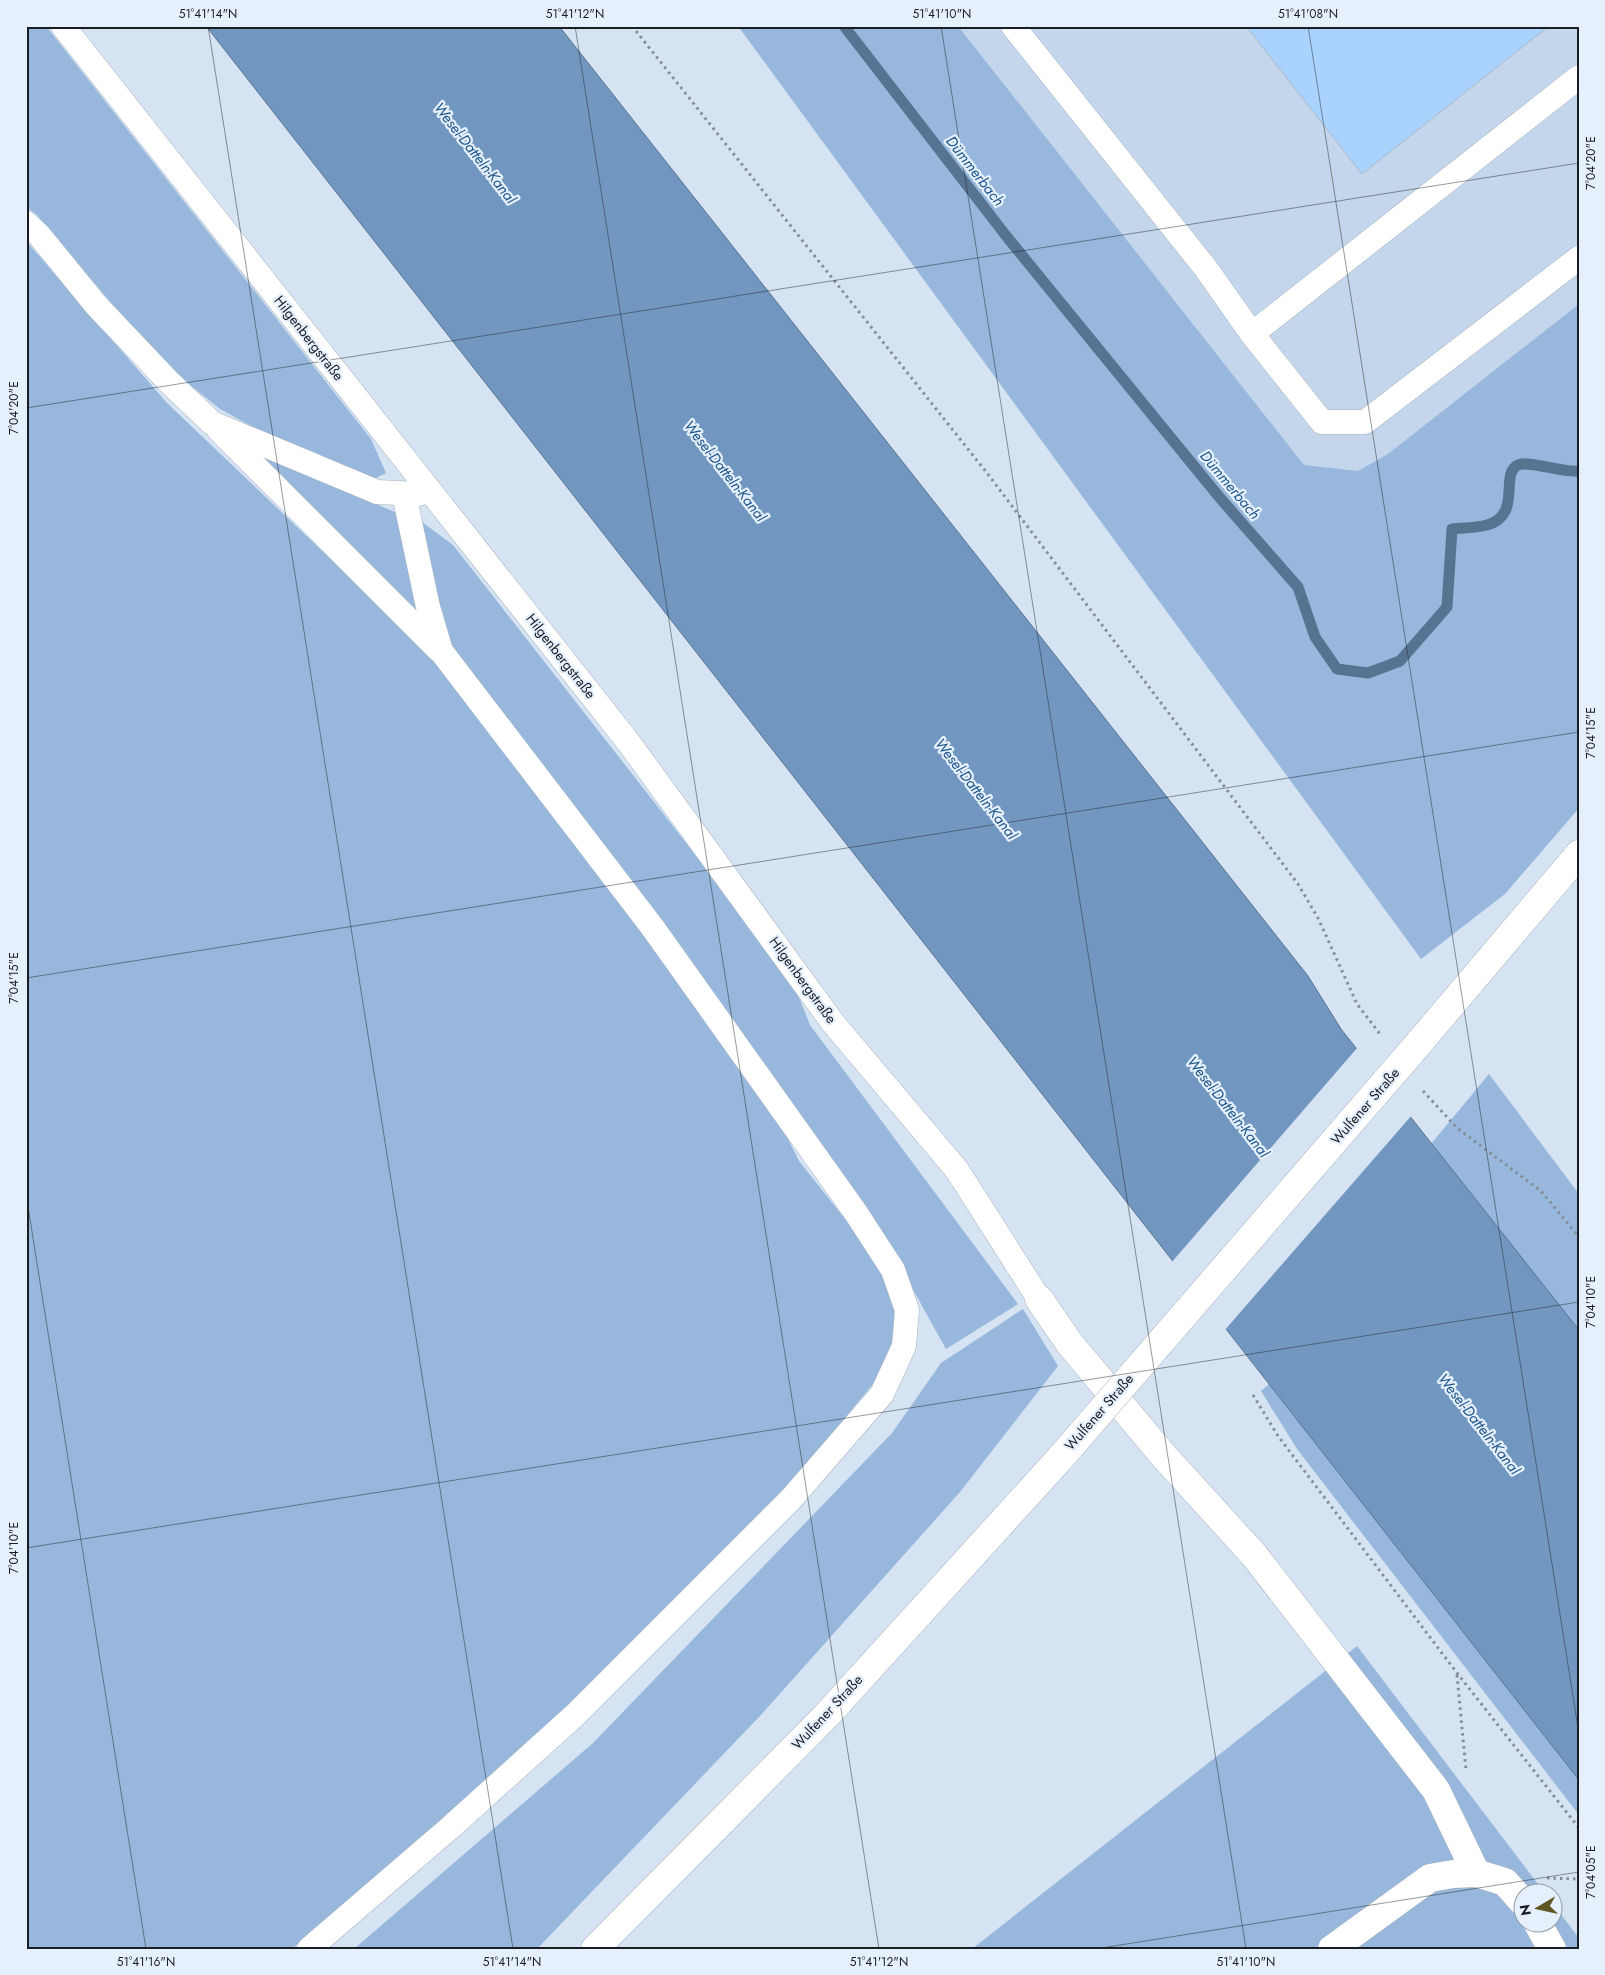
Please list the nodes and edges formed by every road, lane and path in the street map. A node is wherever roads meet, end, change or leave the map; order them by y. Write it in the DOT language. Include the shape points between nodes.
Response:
graph roads {
  1 [pos="63,26"];
  2 [pos="632,26"];
  3 [pos="1013,26"];
  4 [pos="1579,77"];
  5 [pos="26,223"];
  6 [pos="1579,258"];
  7 [pos="1252,334"];
  8 [pos="212,423"];
  9 [pos="404,494"];
  10 [pos="434,495"];
  11 [pos="440,651"];
  12 [pos="1579,854"];
  13 [pos="1381,1036"];
  14 [pos="1423,1090"];
  15 [pos="1579,1237"];
  16 [pos="1039,1299"];
  17 [pos="1253,1395"];
  18 [pos="1579,1828"];
  19 [pos="1476,1873"];
  20 [pos="1512,1889"];
  21 [pos="1543,1932"];
  22 [pos="308,1949"];
  23 [pos="595,1949"];
  24 [pos="1332,1949"];
  25 [pos="1552,1949"];
  1 -- 10 [label="lane, Hilgenbergstraße"];
  2 -- 13 [label="path" via="987,473 1298,884 1318,918 1357,1004"];
  3 -- 7 [label="lane" via="1207,270"];
  4 -- 7 [label="lane"];
  5 -- 8 [label="lane" via="96,305"];
  6 -- 7 [label="lane" via="1365,422 1322,422"];
  8 -- 9 [label="lane" via="377,492"];
  8 -- 11 [label="lane"];
  9 -- 10 [label="lane"];
  9 -- 11 [label="lane"];
  10 -- 16 [label="lane, Hilgenbergstraße" via="629,743 833,1022 957,1170"];
  11 -- 22 [label="lane" via="653,928 861,1222 893,1270 907,1310 904,1346 882,1394 791,1500 575,1715"];
  12 -- 23 [label="main road, Wulfener Straße, bridge" via="1063,1455 826,1716"];
  14 -- 15 [label="path" via="1457,1128 1541,1191"];
  16 -- 19 [label="main road" via="1070,1344 1156,1447 1254,1555 1436,1790"];
  17 -- 18 [label="path" via="1278,1436"];
  19 -- 20 [label="main road" via="1506,1882"];
  19 -- 24 [label="main road" via="1430,1878"];
  21 -- 25 [label="main road"];
}
